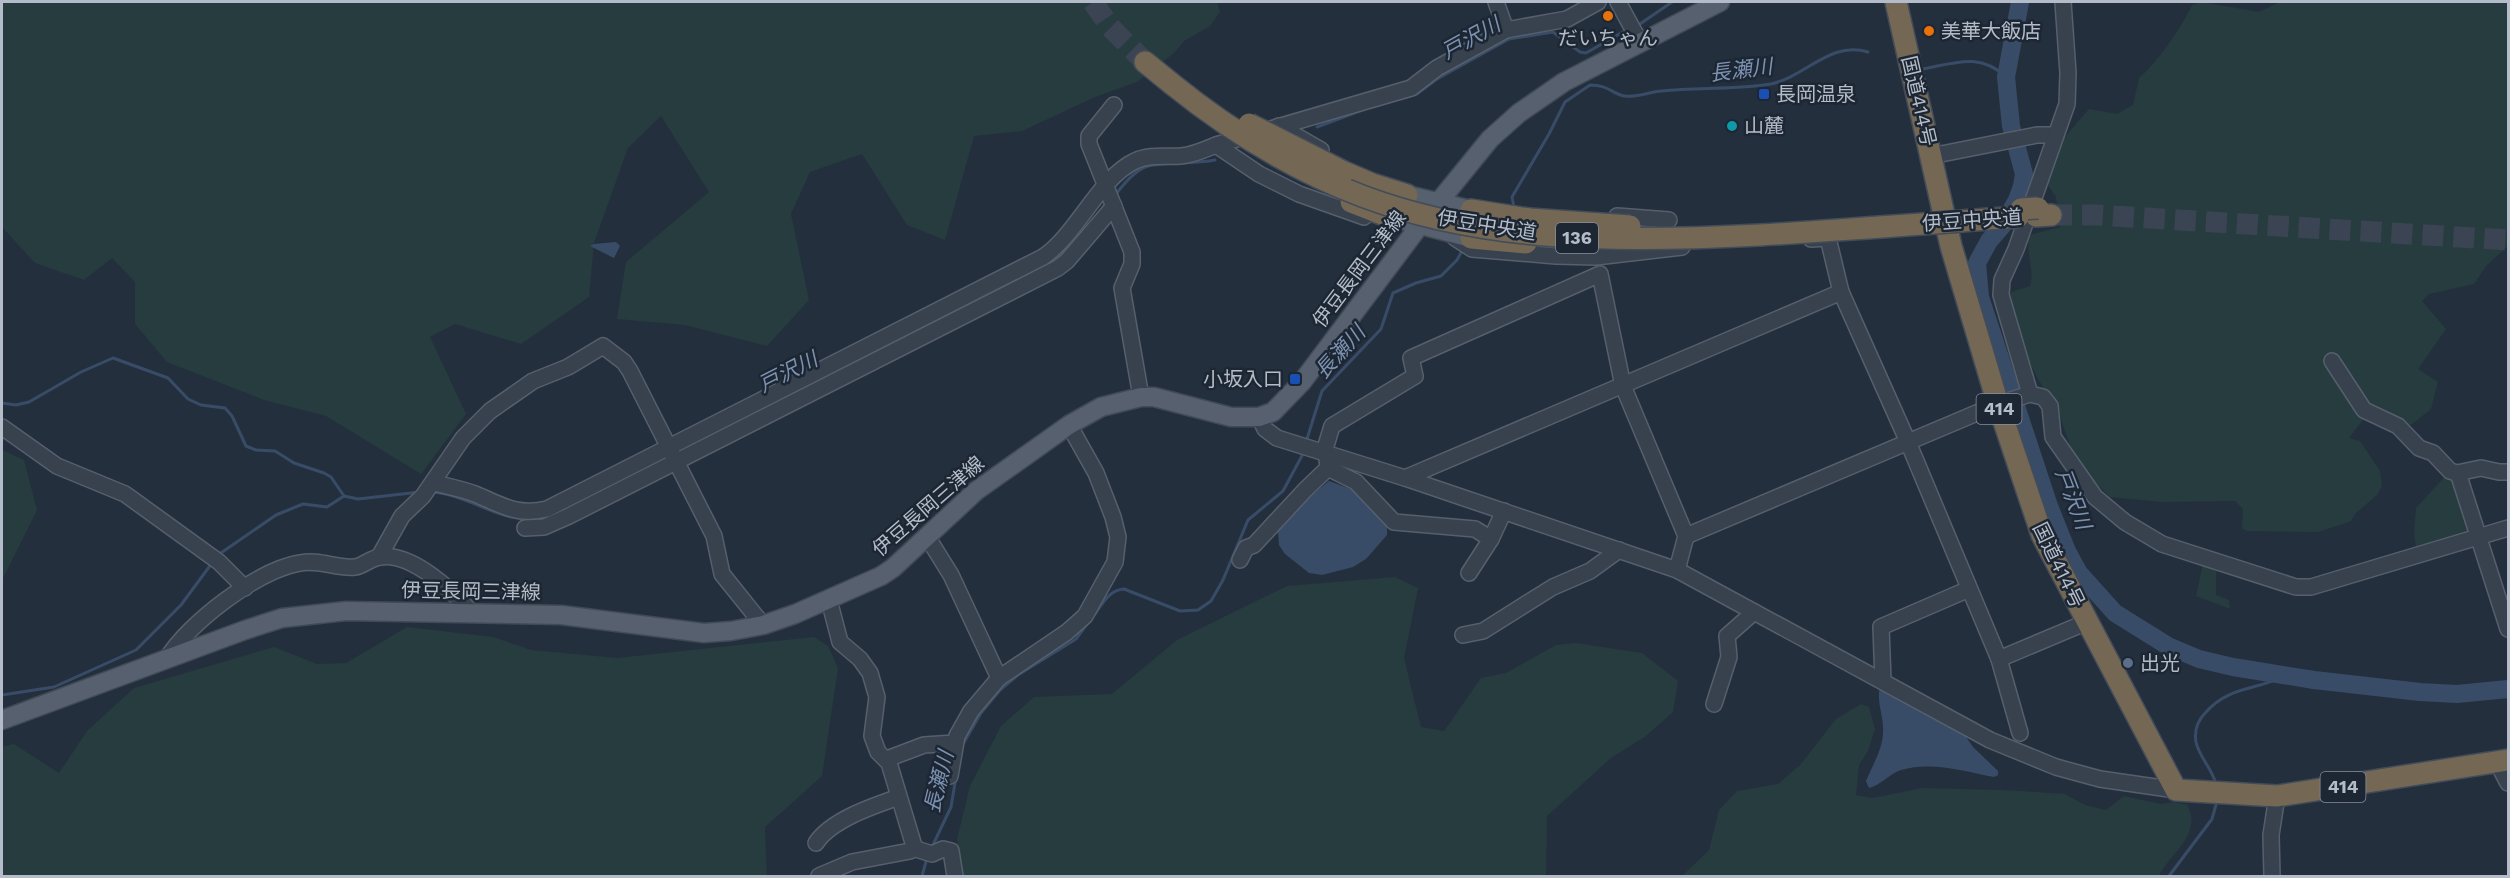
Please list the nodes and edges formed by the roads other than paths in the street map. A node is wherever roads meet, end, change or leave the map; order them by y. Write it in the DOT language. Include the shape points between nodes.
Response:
graph roads {
  1 [pos="1496,2"];
  2 [pos="1598,2"];
  3 [pos="1618,2"];
  4 [pos="1720,2"];
  5 [pos="1896,2"];
  6 [pos="2062,2"];
  7 [pos="1506,30"];
  8 [pos="1640,42"];
  9 [pos="1146,61"];
  10 [pos="1177,86"];
  11 [pos="1205,102"];
  12 [pos="1114,105"];
  13 [pos="1279,126"];
  14 [pos="2054,135"];
  15 [pos="1216,145"];
  16 [pos="1931,156"];
  17 [pos="1407,195"];
  18 [pos="1111,197"];
  19 [pos="1439,203"];
  20 [pos="1472,210"];
  21 [pos="2031,212"];
  22 [pos="1584,214"];
  23 [pos="1387,216"];
  24 [pos="1420,225"];
  25 [pos="1679,230"];
  26 [pos="1448,233"];
  27 [pos="1471,238"];
  28 [pos="1596,257"];
  29 [pos="1600,274"];
  30 [pos="1840,291"];
  31 [pos="2332,361"];
  32 [pos="1623,386"];
  33 [pos="2026,395"];
  34 [pos="1141,397"];
  35 [pos="2001,402"];
  36 [pos="1259,417"];
  37 [pos="1069,425"];
  38 [pos="2,426"];
  39 [pos="1908,442"];
  40 [pos="673,454"];
  41 [pos="1324,456"];
  42 [pos="2508,472"];
  43 [pos="2458,473"];
  44 [pos="1404,478"];
  45 [pos="434,483"];
  46 [pos="1504,512"];
  47 [pos="525,528"];
  48 [pos="2508,528"];
  49 [pos="1686,536"];
  50 [pos="927,538"];
  51 [pos="2479,538"];
  52 [pos="1491,539"];
  53 [pos="1618,550"];
  54 [pos="379,557"];
  55 [pos="1240,560"];
  56 [pos="1677,570"];
  57 [pos="1469,573"];
  58 [pos="245,588"];
  59 [pos="1969,589"];
  60 [pos="829,600"];
  61 [pos="471,612"];
  62 [pos="1754,612"];
  63 [pos="2087,622"];
  64 [pos="763,625"];
  65 [pos="2508,629"];
  66 [pos="1463,635"];
  67 [pos="1999,659"];
  68 [pos="166,660"];
  69 [pos="999,678"];
  70 [pos="1883,681"];
  71 [pos="1714,704"];
  72 [pos="2,720"];
  73 [pos="2020,733"];
  74 [pos="955,743"];
  75 [pos="887,759"];
  76 [pos="2503,761"];
  77 [pos="950,776"];
  78 [pos="2508,783"];
  79 [pos="2176,790"];
  80 [pos="2277,795"];
  81 [pos="899,797"];
  82 [pos="816,843"];
  83 [pos="924,851"];
  84 [pos="819,876"];
  85 [pos="955,876"];
  86 [pos="2272,876"];
  1 -- 7 [label="street"];
  2 -- 7 [label="street" via="1567,19"];
  3 -- 8 [label="street"];
  4 -- 8 [label="main road, 伊豆長岡三津線"];
  5 -- 16 [label="highway, 国道414号 / 414"];
  6 -- 14 [label="street" via="2067,104"];
  7 -- 13 [label="street" via="1437,68 1411,88"];
  8 -- 19 [label="main road, 伊豆長岡三津線" via="1564,82 1519,113 1490,139"];
  9 -- 10 [label="highway, 伊豆中央道 / 136"];
  10 -- 11 [label="highway, 伊豆中央道 / 136"];
  10 -- 23 [label="highway, bridge" via="1196,110 1265,159"];
  10 -- 25 [label="highway, 伊豆中央道 / 136, bridge" via="1224,123 1299,167 1387,204 1504,231 1578,238"];
  11 -- 17 [label="highway, bridge" via="1344,172"];
  11 -- 25 [label="highway, 伊豆中央道 / 136" via="1294,158 1365,190 1422,208 1548,230 1630,234"];
  12 -- 18 [label="street" via="1089,136"];
  13 -- 15 [label="street"];
  13 -- 17 [label="street" via="1350,166 1394,180"];
  14 -- 16 [label="street"];
  14 -- 33 [label="street" via="2002,279 2001,295"];
  15 -- 18 [label="street" via="1194,154 1145,157 1134,162"];
  15 -- 23 [label="street" via="1259,174 1299,194 1372,220"];
  16 -- 35 [label="highway, 国道414号 / 414" via="1951,246"];
  17 -- 19 [label="main road"];
  18 -- 34 [label="street" via="1132,252 1122,296"];
  18 -- 40 [label="street" via="1043,257"];
  18 -- 40 [label="street" via="1067,261 1058,268"];
  19 -- 20 [label="main road"];
  19 -- 24 [label="main road, 伊豆長岡三津線"];
  20 -- 22 [label="street" via="1495,205"];
  20 -- 25 [label="highway, bridge" via="1528,219"];
  21 -- 25 [label="highway, 伊豆中央道 / 136, bridge"];
  22 -- 25 [label="street"];
  22 -- 28 [label="street"];
  23 -- 24 [label="main road"];
  24 -- 26 [label="main road"];
  24 -- 36 [label="main road, 伊豆長岡三津線" via="1302,382 1283,404"];
  25 -- 27 [label="highway, bridge" via="1590,246"];
  26 -- 27 [label="main road"];
  26 -- 28 [label="street" via="1472,249"];
  28 -- 29 [label="street"];
  28 -- 30 [label="street" via="1692,245 1827,238"];
  29 -- 32 [label="street"];
  29 -- 41 [label="street" via="1410,357 1415,376 1332,426"];
  30 -- 32 [label="street"];
  30 -- 39 [label="street"];
  31 -- 43 [label="street" via="2364,410 2398,426 2419,448 2433,453 2450,471"];
  32 -- 44 [label="street"];
  32 -- 49 [label="street"];
  33 -- 35 [label="street"];
  33 -- 51 [label="street" via="2043,396 2049,406 2053,437 2095,496 2125,522 2162,544 2296,586 2311,587"];
  34 -- 36 [label="main road, 伊豆長岡三津線" via="1167,399 1231,417"];
  34 -- 37 [label="main road, 伊豆長岡三津線" via="1101,407"];
  35 -- 39 [label="street"];
  35 -- 63 [label="highway, 国道414号 / 414" via="2042,535"];
  36 -- 41 [label="street" via="1269,434"];
  37 -- 50 [label="main road, 伊豆長岡三津線" via="976,491"];
  37 -- 69 [label="street" via="1096,473 1113,517 1118,537 1115,562 1085,616 1067,633"];
  38 -- 58 [label="street" via="57,466 125,495 219,562"];
  39 -- 49 [label="street"];
  39 -- 59 [label="street"];
  40 -- 45 [label="street" via="535,512 507,508"];
  40 -- 45 [label="street" via="630,371 603,346 568,367 533,381 498,405 463,438"];
  40 -- 47 [label="street" via="553,523"];
  40 -- 64 [label="street" via="714,536 722,574"];
  41 -- 44 [label="street"];
  41 -- 52 [label="street" via="1356,482 1394,522 1475,530"];
  41 -- 55 [label="street" via="1290,504 1246,548"];
  42 -- 43 [label="street" via="2481,468"];
  43 -- 51 [label="street"];
  44 -- 46 [label="street"];
  45 -- 54 [label="street" via="402,516"];
  46 -- 52 [label="street"];
  46 -- 53 [label="street"];
  48 -- 51 [label="street"];
  49 -- 56 [label="street"];
  50 -- 60 [label="main road, 伊豆長岡三津線" via="881,576"];
  50 -- 69 [label="street" via="951,575"];
  51 -- 65 [label="street"];
  52 -- 57 [label="street"];
  53 -- 56 [label="street"];
  53 -- 66 [label="street" via="1590,571 1553,587 1483,631"];
  54 -- 58 [label="street" via="355,567 301,562 262,575"];
  54 -- 61 [label="street" via="406,560 459,598"];
  56 -- 62 [label="street"];
  58 -- 68 [label="street" via="194,626"];
  59 -- 67 [label="street"];
  59 -- 70 [label="street" via="1881,627"];
  60 -- 64 [label="main road, 伊豆長岡三津線"];
  60 -- 75 [label="street" via="840,642 870,673 877,696 872,736 878,752"];
  61 -- 64 [label="main road, 伊豆長岡三津線" via="561,615 704,633"];
  61 -- 68 [label="main road, 伊豆長岡三津線" via="346,611 282,618"];
  62 -- 70 [label="street"];
  62 -- 71 [label="street" via="1726,636 1729,657"];
  63 -- 67 [label="street"];
  63 -- 79 [label="highway, 国道414号 / 414"];
  67 -- 73 [label="street"];
  68 -- 72 [label="main road, 伊豆長岡三津線"];
  69 -- 74 [label="street" via="971,711"];
  70 -- 79 [label="street" via="1990,740 2056,767 2100,779"];
  74 -- 75 [label="street" via="924,745"];
  74 -- 77 [label="street"];
  75 -- 81 [label="street"];
  76 -- 78 [label="street"];
  76 -- 80 [label="highway, 414"];
  79 -- 80 [label="highway, 414"];
  80 -- 86 [label="street" via="2271,835"];
  81 -- 82 [label="street" via="853,814 822,834"];
  81 -- 83 [label="street"];
  83 -- 84 [label="street" via="852,862"];
  83 -- 85 [label="street" via="951,851"];
}
